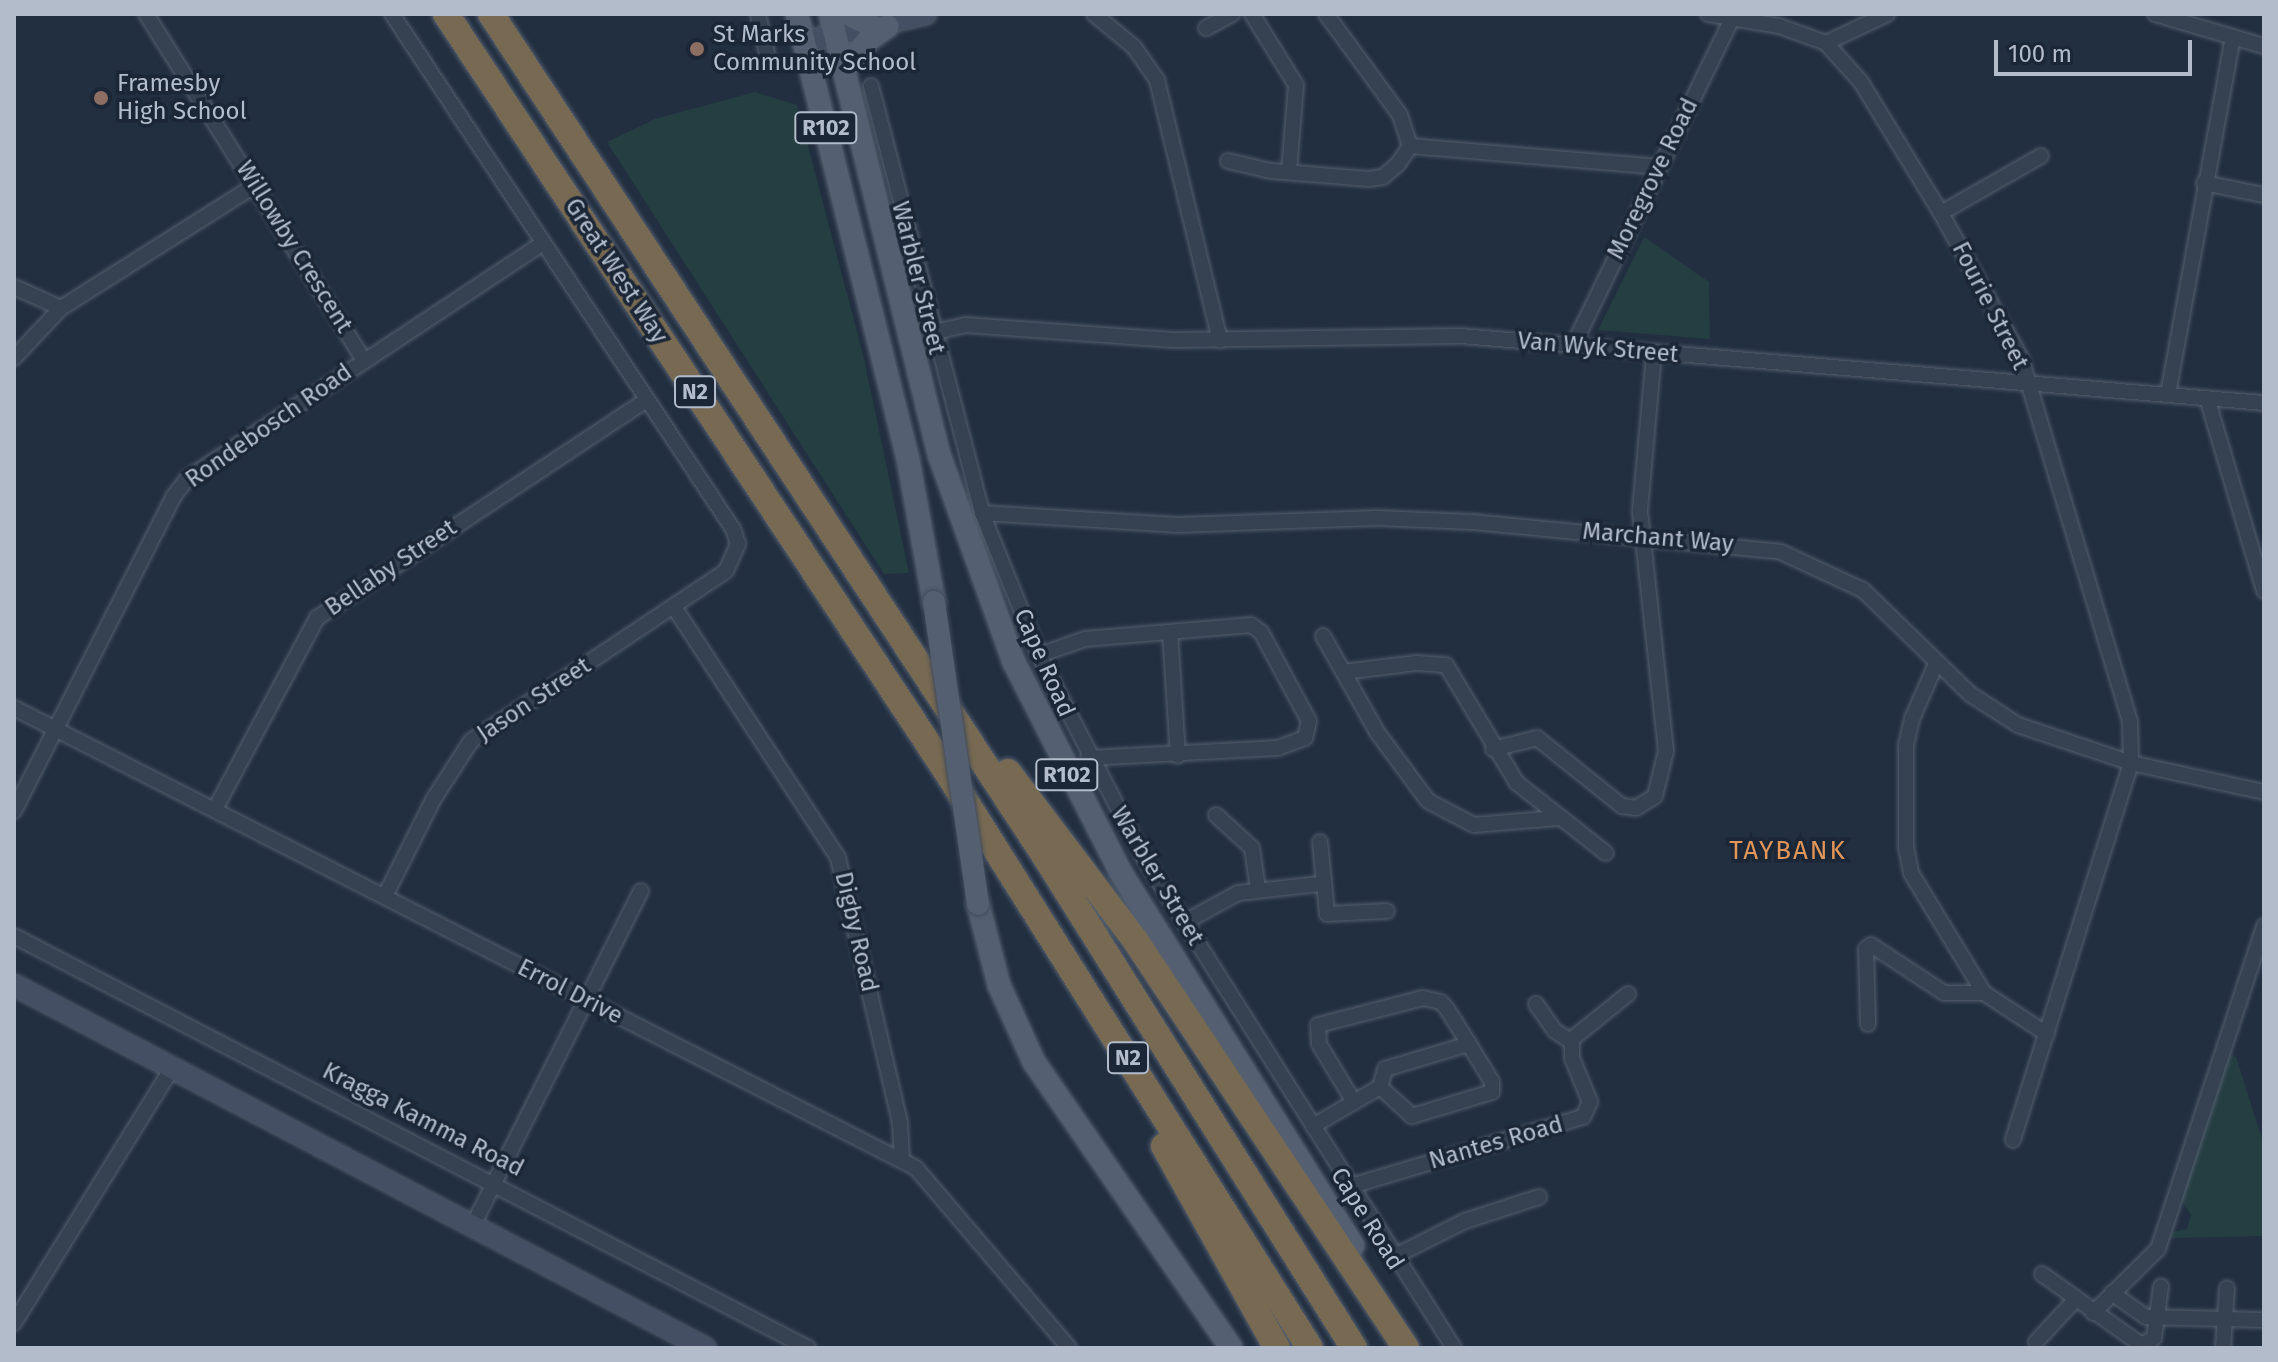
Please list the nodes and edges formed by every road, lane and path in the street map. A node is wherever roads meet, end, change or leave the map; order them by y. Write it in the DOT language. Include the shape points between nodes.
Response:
graph roads {
  1 [pos="146,14"];
  2 [pos="392,14"];
  3 [pos="446,14"];
  4 [pos="491,14"];
  5 [pos="758,14"];
  6 [pos="797,14"];
  7 [pos="848,14"];
  8 [pos="926,14"];
  9 [pos="1094,14"];
  10 [pos="1232,14"];
  11 [pos="1252,14"];
  12 [pos="1326,14"];
  13 [pos="1708,14"];
  14 [pos="1887,14"];
  15 [pos="2155,14"];
  16 [pos="1733,16"];
  17 [pos="832,24"];
  18 [pos="881,27"];
  19 [pos="1206,28"];
  20 [pos="2233,38"];
  21 [pos="804,42"];
  22 [pos="1826,43"];
  23 [pos="2264,46"];
  24 [pos="768,58"];
  25 [pos="844,69"];
  26 [pos="871,86"];
  27 [pos="1410,146"];
  28 [pos="2041,156"];
  29 [pos="1228,161"];
  30 [pos="1658,167"];
  31 [pos="1289,172"];
  32 [pos="2204,183"];
  33 [pos="257,184"];
  34 [pos="2264,195"];
  35 [pos="1941,213"];
  36 [pos="542,244"];
  37 [pos="14,287"];
  38 [pos="61,308"];
  39 [pos="931,333"];
  40 [pos="1220,341"];
  41 [pos="1573,346"];
  42 [pos="1654,353"];
  43 [pos="14,358"];
  44 [pos="363,359"];
  45 [pos="2028,381"];
  46 [pos="2168,394"];
  47 [pos="2207,398"];
  48 [pos="646,400"];
  49 [pos="2264,403"];
  50 [pos="982,513"];
  51 [pos="1642,535"];
  52 [pos="737,553"];
  53 [pos="2264,591"];
  54 [pos="674,607"];
  55 [pos="1170,632"];
  56 [pos="1323,636"];
  57 [pos="908,647"];
  58 [pos="1039,655"];
  59 [pos="1936,664"];
  60 [pos="1343,672"];
  61 [pos="14,708"];
  62 [pos="57,729"];
  63 [pos="1493,749"];
  64 [pos="1178,756"];
  65 [pos="1088,758"];
  66 [pos="2131,763"];
  67 [pos="945,769"];
  68 [pos="2264,792"];
  69 [pos="215,809"];
  70 [pos="14,811"];
  71 [pos="1216,815"];
  72 [pos="1558,818"];
  73 [pos="1320,842"];
  74 [pos="1606,853"];
  75 [pos="1320,884"];
  76 [pos="1258,889"];
  77 [pos="641,891"];
  78 [pos="385,896"];
  79 [pos="1387,911"];
  80 [pos="1185,922"];
  81 [pos="2263,932"];
  82 [pos="14,936"];
  83 [pos="14,985"];
  84 [pos="1984,993"];
  85 [pos="1628,994"];
  86 [pos="14,999"];
  87 [pos="587,1002"];
  88 [pos="1536,1004"];
  89 [pos="1868,1024"];
  90 [pos="2047,1034"];
  91 [pos="1571,1042"];
  92 [pos="1469,1044"];
  93 [pos="169,1073"];
  94 [pos="1380,1087"];
  95 [pos="1354,1102"];
  96 [pos="1313,1126"];
  97 [pos="2013,1140"];
  98 [pos="902,1159"];
  99 [pos="494,1186"];
  100 [pos="1351,1186"];
  101 [pos="1539,1197"];
  102 [pos="472,1227"];
  103 [pos="1395,1256"];
  104 [pos="2042,1274"];
  105 [pos="2161,1286"];
  106 [pos="2227,1288"];
  107 [pos="2112,1293"];
  108 [pos="2076,1299"];
  109 [pos="2093,1313"];
  110 [pos="2155,1317"];
  111 [pos="2225,1319"];
  112 [pos="2264,1320"];
  113 [pos="14,1323"];
  114 [pos="2036,1342"];
  115 [pos="705,1348"];
  116 [pos="808,1348"];
  117 [pos="1069,1348"];
  118 [pos="1231,1348"];
  119 [pos="1277,1348"];
  120 [pos="1310,1348"];
  121 [pos="1354,1348"];
  122 [pos="1406,1348"];
  123 [pos="1416,1348"];
  124 [pos="1454,1348"];
  125 [pos="2223,1348"];
  1 -- 33 [label="street, Willowby Crescent"];
  2 -- 36 [label="street, Great West Way"];
  3 -- 67 [label="highway, Great West Way / N2"];
  4 -- 57 [label="highway, Great West Way / N2"];
  5 -- 24 [label="street"];
  6 -- 21 [label="main road, R102"];
  7 -- 18 [label="main road"];
  8 -- 18 [label="main road"];
  9 -- 40 [label="street" via="1134,47 1157,80"];
  10 -- 19 [label="street"];
  11 -- 31 [label="street" via="1296,85"];
  12 -- 27 [label="street" via="1394,103"];
  13 -- 16 [label="street"];
  14 -- 22 [label="street"];
  15 -- 20 [label="street"];
  16 -- 22 [label="street"];
  16 -- 30 [label="street, Moregrove Road"];
  17 -- 18 [label="main road"];
  17 -- 21 [label="main road"];
  17 -- 25 [label="main road, Cape Road / R102"];
  18 -- 25 [label="main road"];
  20 -- 23 [label="street"];
  20 -- 32 [label="street"];
  21 -- 118 [label="main road, R102, bridge" via="908,459 978,904 999,985 1034,1062"];
  22 -- 35 [label="street, Fourie Street" via="1861,82"];
  25 -- 123 [label="main road, Cape Road / R102" via="942,465 986,594 1029,695 1126,881"];
  26 -- 39 [label="street, Warbler Street"];
  27 -- 30 [label="street"];
  27 -- 31 [label="street" via="1390,172 1378,178"];
  28 -- 35 [label="street"];
  29 -- 31 [label="street"];
  30 -- 41 [label="street, Moregrove Road"];
  32 -- 34 [label="street"];
  32 -- 46 [label="street"];
  33 -- 38 [label="street"];
  33 -- 44 [label="street, Willowby Crescent"];
  35 -- 45 [label="street, Fourie Street" via="2012,337"];
  36 -- 44 [label="street, Rondebosch Road"];
  36 -- 48 [label="street, Great West Way"];
  37 -- 38 [label="street"];
  38 -- 43 [label="street"];
  39 -- 40 [label="street, Van Wyk Street" via="965,325"];
  39 -- 50 [label="street, Warbler Street"];
  40 -- 41 [label="street, Van Wyk Street" via="1402,334"];
  41 -- 42 [label="street, Van Wyk Street"];
  42 -- 45 [label="street, Van Wyk Street"];
  42 -- 51 [label="street"];
  44 -- 62 [label="street, Rondebosch Road" via="188,478 173,497"];
  45 -- 46 [label="street, Van Wyk Street"];
  45 -- 66 [label="street, Fourie Street" via="2130,722"];
  46 -- 47 [label="street, Van Wyk Street"];
  47 -- 49 [label="street, Van Wyk Street"];
  47 -- 53 [label="street"];
  48 -- 52 [label="street, Great West Way" via="733,529"];
  48 -- 69 [label="street, Bellaby Street" via="317,618"];
  50 -- 51 [label="street, Marchant Way" via="1178,525 1377,518"];
  50 -- 58 [label="street, Warbler Street"];
  51 -- 59 [label="street, Marchant Way" via="1748,546 1811,562 1863,590"];
  51 -- 63 [label="street" via="1666,751 1655,796 1629,809 1537,738"];
  52 -- 54 [label="street, Jason Street" via="726,571"];
  54 -- 78 [label="street, Jason Street" via="471,741 433,800"];
  54 -- 98 [label="street, Digby Road" via="838,858 900,1123"];
  55 -- 58 [label="street" via="1077,640"];
  55 -- 64 [label="street"];
  55 -- 64 [label="street" via="1256,627 1310,727 1305,738 1291,745"];
  56 -- 60 [label="street"];
  57 -- 121 [label="highway, N2"];
  57 -- 122 [label="highway" via="1135,940"];
  58 -- 65 [label="street, Warbler Street"];
  59 -- 66 [label="street, Marchant Way" via="2018,725"];
  59 -- 84 [label="street" via="1909,731 1908,860 1941,926"];
  60 -- 63 [label="street" via="1416,663 1446,665"];
  60 -- 72 [label="street" via="1388,748 1439,810 1474,825"];
  61 -- 62 [label="street, Errol Drive"];
  62 -- 69 [label="street, Errol Drive"];
  62 -- 70 [label="street, Rondebosch Road"];
  63 -- 72 [label="street" via="1517,783"];
  64 -- 65 [label="street"];
  65 -- 80 [label="street, Warbler Street"];
  66 -- 68 [label="street, Marchant Way"];
  66 -- 90 [label="street, Fourie Street"];
  67 -- 119 [label="highway"];
  67 -- 120 [label="highway, N2"];
  69 -- 78 [label="street, Errol Drive"];
  71 -- 76 [label="street" via="1252,848"];
  72 -- 74 [label="street"];
  73 -- 75 [label="street"];
  75 -- 76 [label="street"];
  75 -- 79 [label="street" via="1323,909 1332,917"];
  76 -- 80 [label="street" via="1222,900"];
  77 -- 87 [label="street"];
  78 -- 87 [label="street, Errol Drive"];
  80 -- 96 [label="street, Warbler Street"];
  81 -- 107 [label="street" via="2164,1236 2158,1249"];
  82 -- 99 [label="street, Kragga Kamma Road"];
  83 -- 93 [label="main road"];
  84 -- 89 [label="street" via="1944,993 1871,945 1866,949"];
  84 -- 90 [label="street"];
  85 -- 91 [label="street"];
  86 -- 93 [label="main road"];
  87 -- 98 [label="street, Errol Drive"];
  87 -- 99 [label="street"];
  88 -- 91 [label="street" via="1554,1030"];
  90 -- 97 [label="street, Fourie Street"];
  91 -- 100 [label="street, Nantes Road" via="1590,1102 1583,1117"];
  92 -- 94 [label="street" via="1391,1065"];
  92 -- 94 [label="street" via="1492,1082 1486,1097 1412,1116"];
  92 -- 95 [label="street" via="1441,1002 1431,998 1323,1021 1316,1029 1319,1044"];
  93 -- 102 [label="main road"];
  93 -- 113 [label="street"];
  94 -- 95 [label="street"];
  95 -- 96 [label="street"];
  96 -- 100 [label="street, Warbler Street"];
  98 -- 117 [label="street, Errol Drive" via="924,1175"];
  99 -- 102 [label="street"];
  99 -- 116 [label="street, Kragga Kamma Road"];
  100 -- 103 [label="street, Warbler Street"];
  101 -- 103 [label="street" via="1465,1221"];
  102 -- 115 [label="main road"];
  103 -- 124 [label="street, Warbler Street"];
  104 -- 108 [label="street"];
  105 -- 110 [label="street"];
  106 -- 111 [label="street"];
  107 -- 109 [label="street"];
  107 -- 110 [label="street" via="2140,1314"];
  108 -- 109 [label="street"];
  108 -- 114 [label="street"];
  109 -- 110 [label="street" via="2141,1345 2154,1338"];
  110 -- 111 [label="street"];
  111 -- 112 [label="street"];
  111 -- 125 [label="street"];
}
